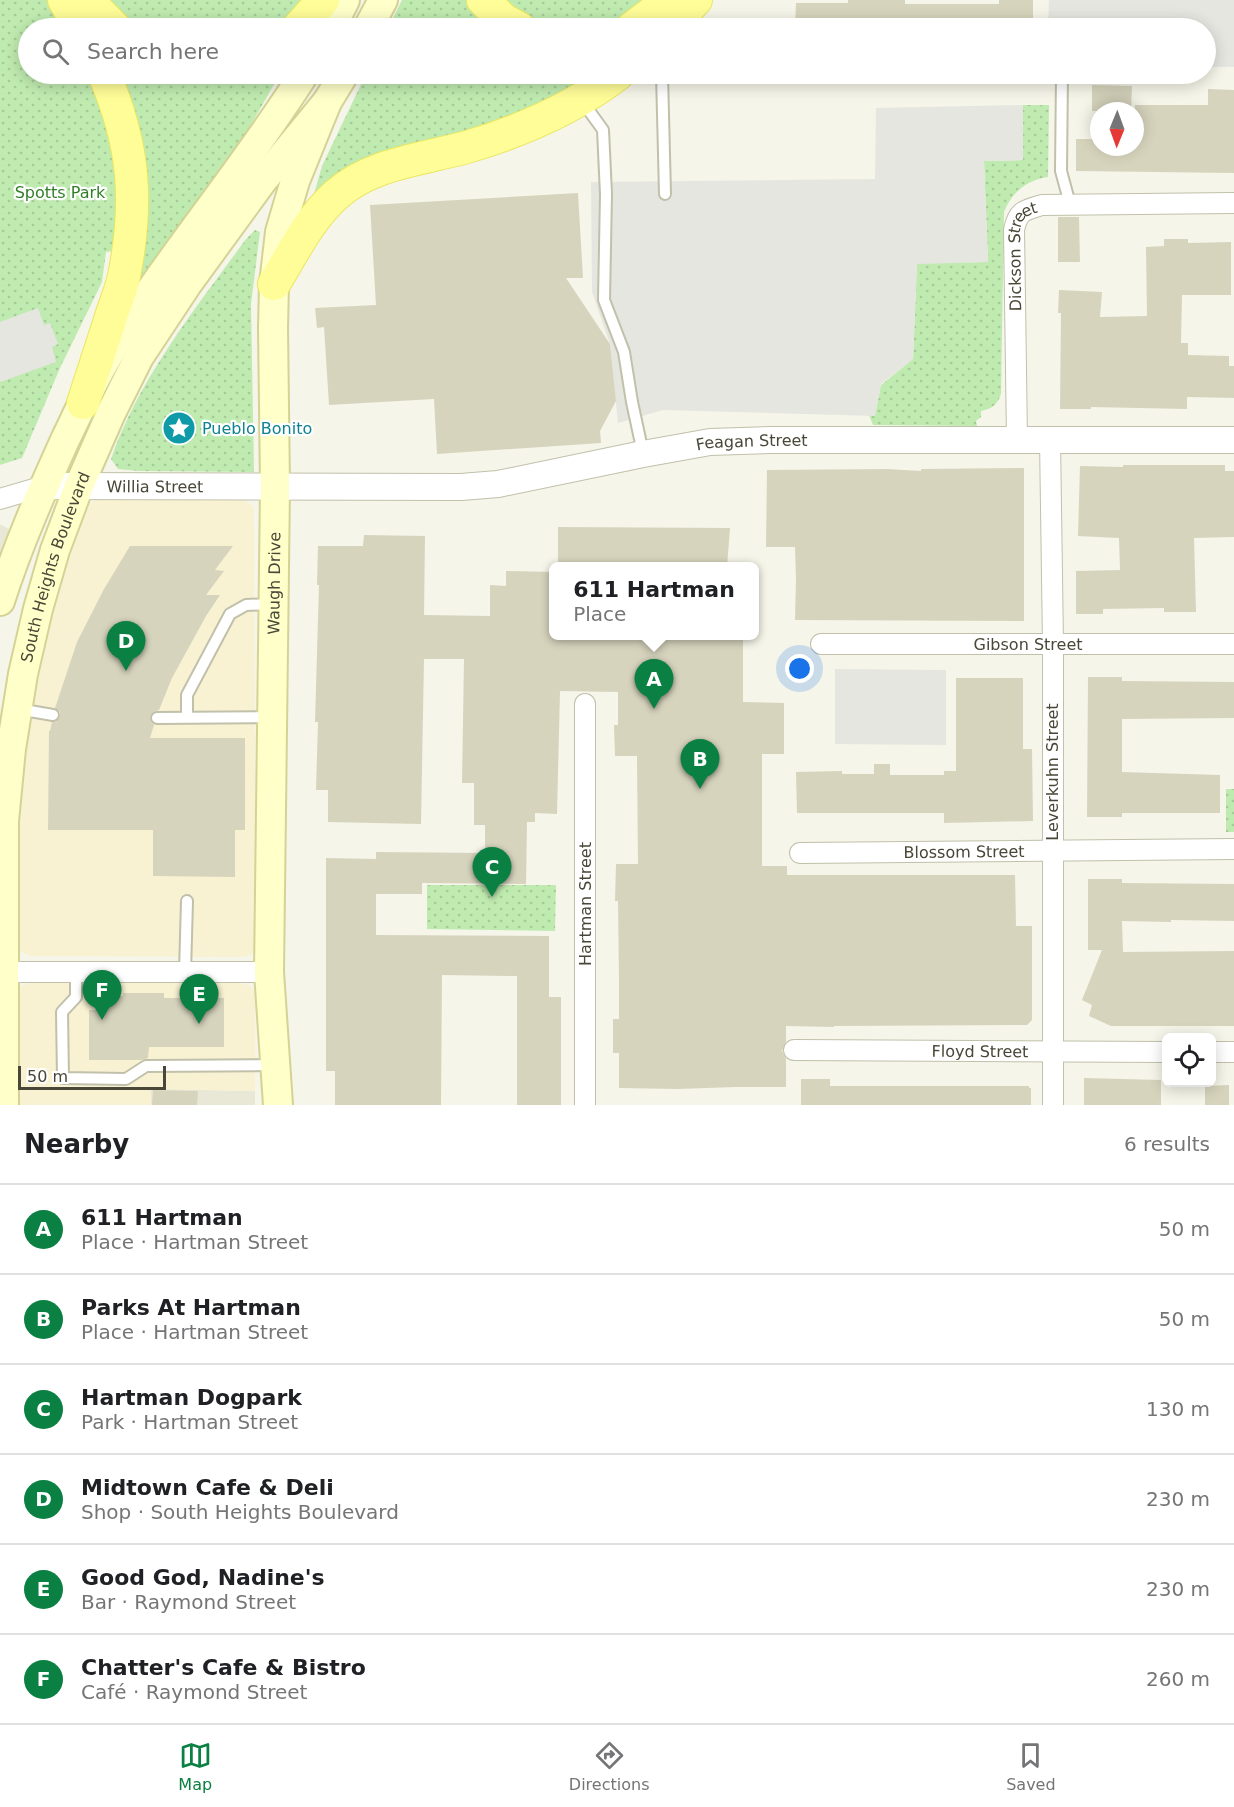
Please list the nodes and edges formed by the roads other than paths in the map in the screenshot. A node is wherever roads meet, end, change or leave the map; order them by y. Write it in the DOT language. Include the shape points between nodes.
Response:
graph roads {
  1 [pos="64,0"];
  2 [pos="89,0"];
  3 [pos="323,0"];
  4 [pos="345,0"];
  5 [pos="382,0"];
  6 [pos="483,0"];
  7 [pos="666,0"];
  8 [pos="696,0"];
  9 [pos="74,18"];
  10 [pos="104,18"];
  11 [pos="307,18"];
  12 [pos="336,18"];
  13 [pos="373,18"];
  14 [pos="502,18"];
  15 [pos="645,18"];
  16 [pos="679,18"];
  17 [pos="108,84"];
  18 [pos="297,84"];
  19 [pos="338,84"];
  20 [pos="603,84"];
  21 [pos="662,84"];
  22 [pos="1062,84"];
  23 [pos="580,99"];
  24 [pos="327,102"];
  25 [pos="665,194"];
  26 [pos="1234,203"];
  27 [pos="1070,204"];
  28 [pos="274,284"];
  29 [pos="83,403"];
  30 [pos="1017,439"];
  31 [pos="1050,439"];
  32 [pos="1234,440"];
  33 [pos="643,454"];
  34 [pos="44,486"];
  35 [pos="79,486"];
  36 [pos="275,487"];
  37 [pos="0,499"];
  38 [pos="0,601"];
  39 [pos="273,604"];
  40 [pos="821,644"];
  41 [pos="1053,644"];
  42 [pos="1234,644"];
  43 [pos="585,704"];
  44 [pos="17,709"];
  45 [pos="53,716"];
  46 [pos="187,717"];
  47 [pos="272,717"];
  48 [pos="157,718"];
  49 [pos="4,779"];
  50 [pos="1234,849"];
  51 [pos="1052,851"];
  52 [pos="800,853"];
  53 [pos="187,900"];
  54 [pos="2,972"];
  55 [pos="76,972"];
  56 [pos="185,972"];
  57 [pos="269,972"];
  58 [pos="794,1050"];
  59 [pos="1053,1052"];
  60 [pos="1162,1052"];
  61 [pos="1216,1052"];
  62 [pos="1234,1052"];
  63 [pos="275,1065"];
  64 [pos="4,1105"];
  65 [pos="278,1105"];
  66 [pos="585,1105"];
  67 [pos="1053,1105"];
  1 -- 9 [label="main road"];
  2 -- 10 [label="main road"];
  3 -- 11 [label="main road"];
  4 -- 12 [label="main road"];
  5 -- 13 [label="main road"];
  6 -- 14 [label="main road"];
  7 -- 15 [label="main road"];
  8 -- 16 [label="main road"];
  17 -- 29 [label="main road" via="125,131 131,167 130,240 123,278"];
  18 -- 29 [label="main road, South Heights Boulevard" via="115,344"];
  19 -- 24 [label="main road, Waugh Drive"];
  20 -- 23 [label="main road"];
  21 -- 25 [label="lane"];
  22 -- 27 [label="lane" via="1061,171"];
  23 -- 28 [label="main road" via="504,135 362,177 337,193 312,221"];
  23 -- 33 [label="lane" via="603,130 604,300 624,352"];
  24 -- 28 [label="main road, Waugh Drive" via="280,232"];
  24 -- 35 [label="main road, South Heights Boulevard" via="263,180 139,357"];
  26 -- 27 [label="street, Dickson Street"];
  27 -- 30 [label="street, Dickson Street" via="1024,210 1014,230"];
  28 -- 36 [label="main road, Waugh Drive"];
  29 -- 34 [label="main road, South Heights Boulevard"];
  30 -- 31 [label="street, Feagan Street"];
  30 -- 33 [label="street, Feagan Street" via="710,442"];
  31 -- 32 [label="street, Feagan Street"];
  31 -- 41 [label="street, Leverkuhn Street"];
  33 -- 36 [label="street, Feagan Street" via="498,484"];
  34 -- 35 [label="street, Willia Street"];
  34 -- 37 [label="street, Willia Street"];
  34 -- 38 [label="main road, South Heights Boulevard"];
  35 -- 36 [label="street, Willia Street"];
  35 -- 44 [label="main road, South Heights Boulevard" via="38,609"];
  36 -- 39 [label="main road, Waugh Drive"];
  39 -- 46 [label="lane" via="246,605 230,614 187,695"];
  39 -- 47 [label="main road, Waugh Drive"];
  40 -- 41 [label="street, Gibson Street"];
  41 -- 42 [label="street, Gibson Street"];
  41 -- 51 [label="street, Leverkuhn Street"];
  43 -- 66 [label="street, Hartman Street"];
  44 -- 45 [label="lane"];
  44 -- 49 [label="main road, South Heights Boulevard"];
  46 -- 47 [label="lane"];
  46 -- 48 [label="lane"];
  47 -- 57 [label="main road, Waugh Drive"];
  49 -- 54 [label="main road, South Heights Boulevard"];
  50 -- 51 [label="street, Blossom Street"];
  51 -- 52 [label="street, Blossom Street"];
  51 -- 59 [label="street, Leverkuhn Street"];
  53 -- 56 [label="lane"];
  54 -- 55 [label="street"];
  54 -- 64 [label="main road, South Heights Boulevard"];
  55 -- 56 [label="street"];
  55 -- 63 [label="lane" via="76,997 62,1012 63,1078 126,1078 146,1066"];
  56 -- 57 [label="street"];
  57 -- 63 [label="main road, Waugh Drive"];
  58 -- 59 [label="street, Floyd Street"];
  59 -- 60 [label="street, Floyd Street"];
  59 -- 67 [label="street, Leverkuhn Street"];
  61 -- 62 [label="street"];
  63 -- 65 [label="main road, Waugh Drive"];
}
